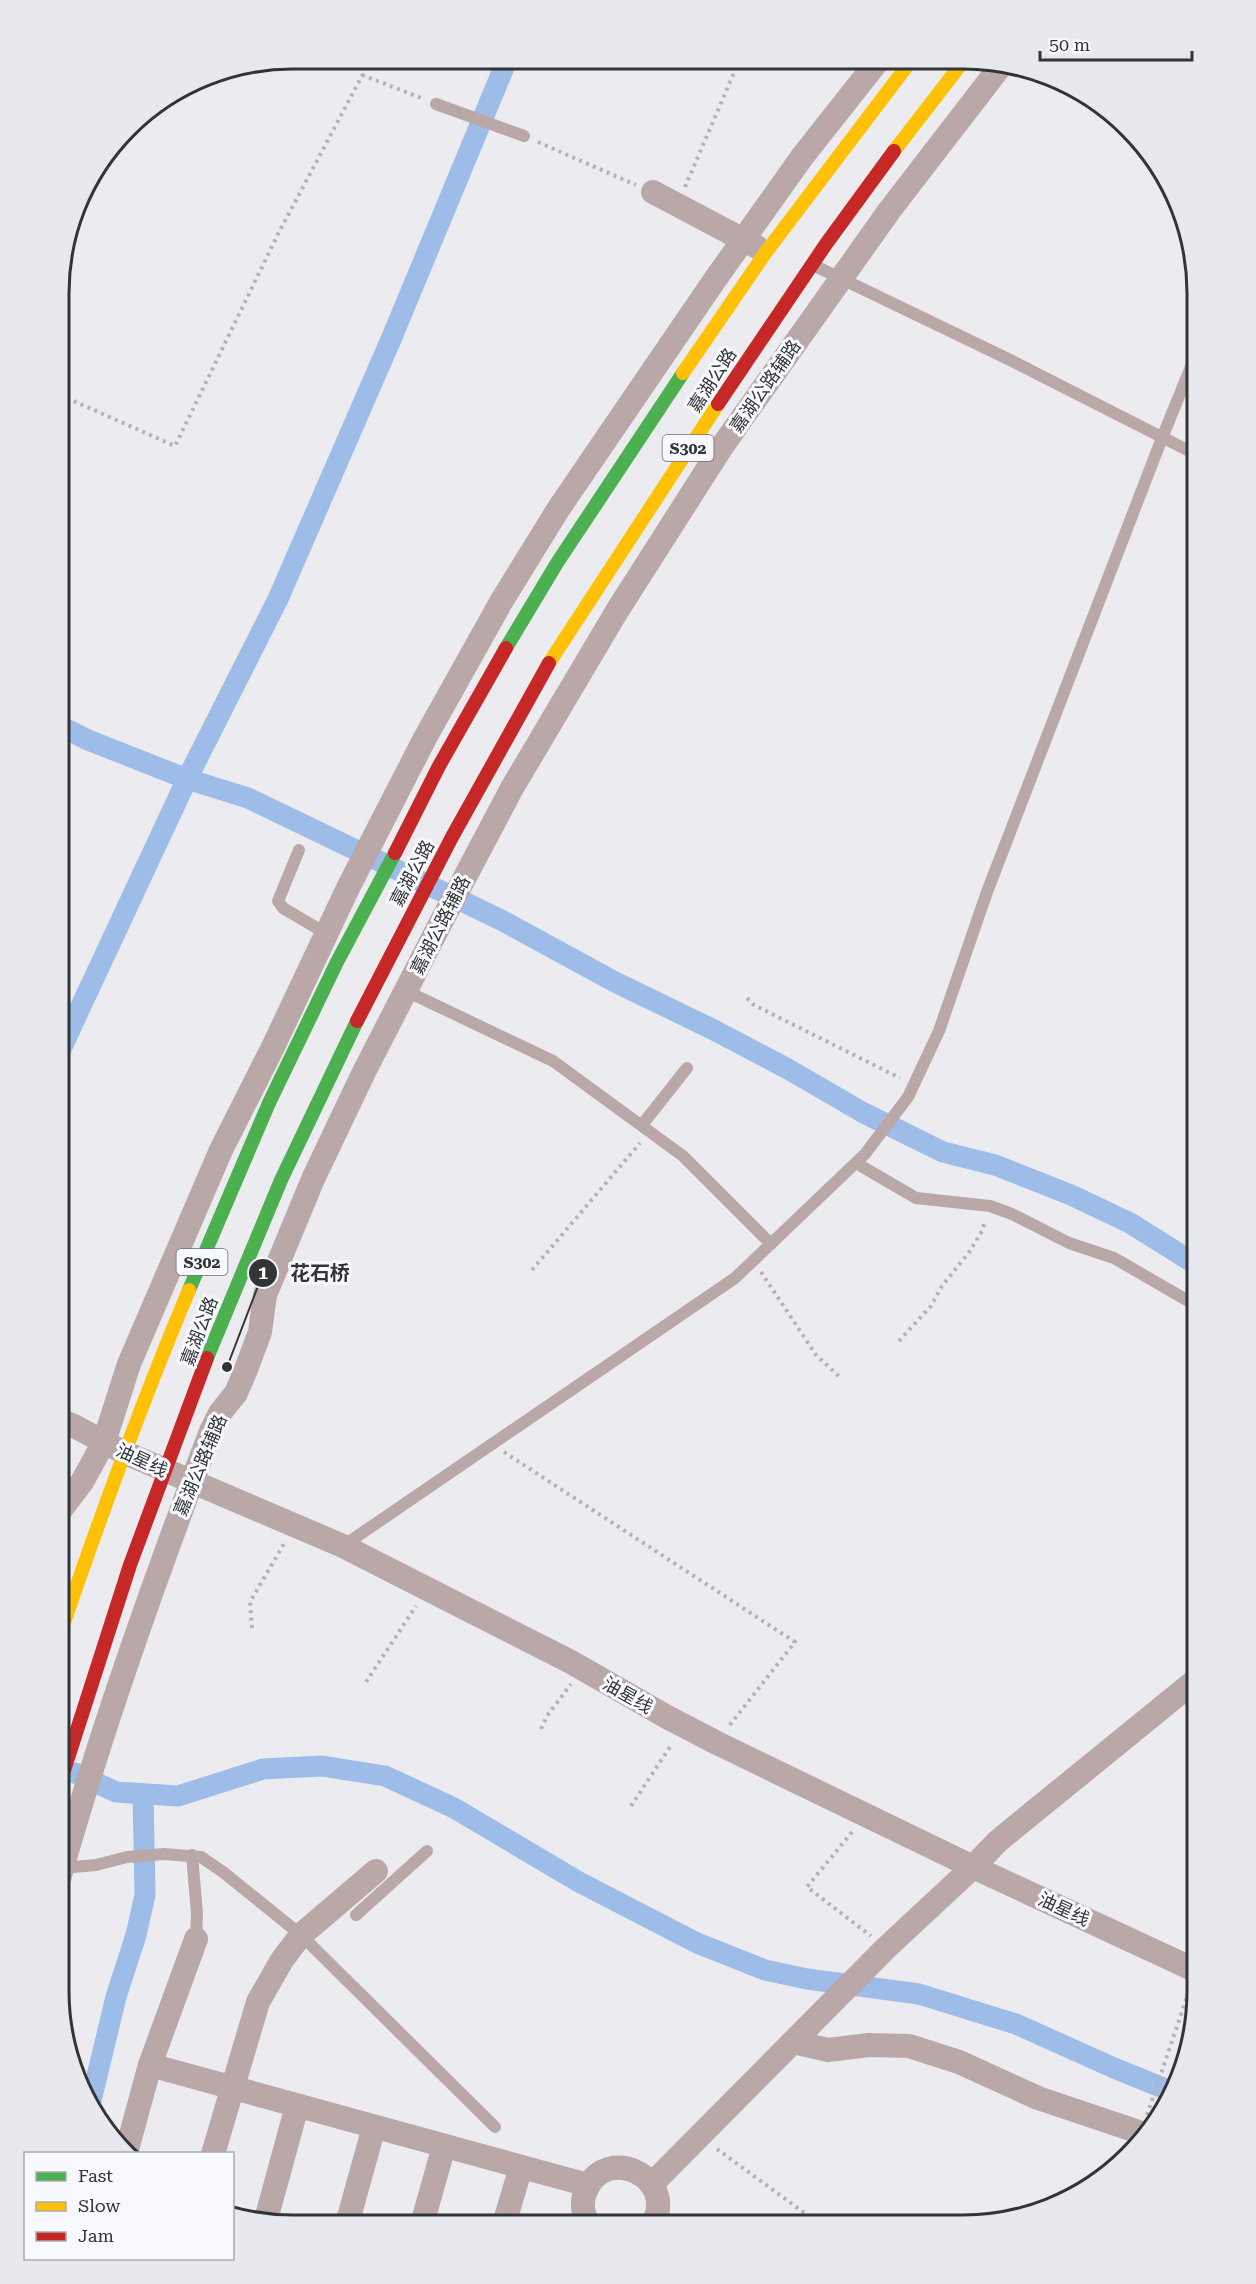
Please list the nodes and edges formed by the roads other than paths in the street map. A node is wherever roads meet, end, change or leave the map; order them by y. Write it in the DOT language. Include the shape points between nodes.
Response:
graph roads {
  1 [pos="871,69"];
  2 [pos="905,69"];
  3 [pos="957,69"];
  4 [pos="996,71"];
  5 [pos="436,104"];
  6 [pos="524,136"];
  7 [pos="652,192"];
  8 [pos="744,239"];
  9 [pos="766,252"];
  10 [pos="812,264"];
  11 [pos="842,278"];
  12 [pos="1187,377"];
  13 [pos="1162,438"];
  14 [pos="1187,450"];
  15 [pos="299,850"];
  16 [pos="359,893"];
  17 [pos="327,934"];
  18 [pos="406,991"];
  19 [pos="687,1068"];
  20 [pos="646,1128"];
  21 [pos="860,1159"];
  22 [pos="771,1244"];
  23 [pos="1187,1300"];
  24 [pos="69,1424"];
  25 [pos="113,1447"];
  26 [pos="164,1470"];
  27 [pos="191,1483"];
  28 [pos="69,1499"];
  29 [pos="343,1546"];
  30 [pos="69,1602"];
  31 [pos="1187,1687"];
  32 [pos="69,1752"];
  33 [pos="69,1845"];
  34 [pos="427,1851"];
  35 [pos="192,1855"];
  36 [pos="69,1864"];
  37 [pos="974,1867"];
  38 [pos="373,1882"];
  39 [pos="356,1915"];
  40 [pos="301,1935"];
  41 [pos="196,1939"];
  42 [pos="1187,1967"];
  43 [pos="793,2042"];
  44 [pos="150,2065"];
  45 [pos="232,2088"];
  46 [pos="297,2106"];
  47 [pos="375,2127"];
  48 [pos="495,2127"];
  49 [pos="1138,2132"];
  50 [pos="128,2144"];
  51 [pos="444,2146"];
  52 [pos="214,2152"];
  53 [pos="521,2167"];
  54 [pos="652,2184"];
  55 [pos="588,2185"];
  56 [pos="268,2214"];
  57 [pos="350,2215"];
  58 [pos="425,2215"];
  59 [pos="507,2215"];
  60 [pos="585,2215"];
  61 [pos="655,2215"];
  1 -- 8 [label="street"];
  2 -- 9 [label="main road, 嘉湖公路 / S302"];
  3 -- 10 [label="main road, 嘉湖公路 / S302"];
  4 -- 11 [label="street, 嘉湖公路辅路" via="889,210"];
  5 -- 6 [label="lane"];
  7 -- 8 [label="street"];
  8 -- 9 [label="street"];
  8 -- 16 [label="street" via="559,508 501,602 383,820"];
  9 -- 16 [label="main road, 嘉湖公路 / S302" via="557,563 460,728 407,830"];
  10 -- 11 [label="lane"];
  10 -- 26 [label="main road, 嘉湖公路 / S302" via="577,617 443,852 273,1200"];
  11 -- 13 [label="lane"];
  11 -- 18 [label="street, 嘉湖公路辅路" via="721,448 617,611 518,778"];
  12 -- 13 [label="lane"];
  13 -- 14 [label="lane"];
  13 -- 21 [label="lane" via="987,892 939,1030 911,1091"];
  15 -- 17 [label="lane" via="278,901 283,908"];
  16 -- 17 [label="street"];
  16 -- 25 [label="main road, 嘉湖公路 / S302" via="149,1384"];
  17 -- 25 [label="street" via="221,1150 129,1364"];
  18 -- 20 [label="lane" via="553,1061"];
  18 -- 27 [label="street, 嘉湖公路辅路" via="313,1179 265,1295 260,1332 245,1372 236,1393 215,1422"];
  19 -- 20 [label="lane"];
  20 -- 22 [label="lane" via="684,1156"];
  21 -- 22 [label="lane"];
  21 -- 23 [label="lane" via="916,1198 990,1206 1069,1243 1114,1258"];
  22 -- 29 [label="lane" via="735,1278"];
  24 -- 25 [label="street, 油星线"];
  25 -- 26 [label="street, 油星线"];
  25 -- 28 [label="street"];
  25 -- 30 [label="main road, 嘉湖公路 / S302"];
  26 -- 27 [label="street, 油星线"];
  26 -- 32 [label="main road, 嘉湖公路 / S302"];
  27 -- 29 [label="street, 油星线"];
  27 -- 33 [label="street, 嘉湖公路辅路" via="145,1608"];
  29 -- 37 [label="street, 油星线" via="580,1667 717,1743"];
  31 -- 37 [label="street" via="998,1841"];
  34 -- 38 [label="lane"];
  35 -- 36 [label="lane" via="164,1854 96,1865"];
  35 -- 40 [label="lane" via="223,1872"];
  35 -- 41 [label="lane"];
  37 -- 42 [label="street, 油星线"];
  37 -- 43 [label="street"];
  38 -- 39 [label="lane"];
  38 -- 40 [label="street"];
  40 -- 45 [label="street" via="258,2002"];
  40 -- 48 [label="lane"];
  41 -- 44 [label="street"];
  43 -- 49 [label="street" via="828,2050 869,2044 909,2046 959,2062 1038,2098"];
  43 -- 54 [label="street"];
  44 -- 45 [label="street"];
  44 -- 50 [label="street"];
  45 -- 46 [label="street"];
  45 -- 52 [label="street"];
  46 -- 47 [label="street"];
  46 -- 56 [label="street"];
  47 -- 51 [label="street"];
  47 -- 57 [label="street"];
  51 -- 53 [label="street"];
  51 -- 58 [label="street"];
  53 -- 55 [label="street"];
  53 -- 59 [label="street"];
  54 -- 55 [label="street" via="632,2169 620,2167 608,2169"];
  54 -- 61 [label="street" via="657,2195"];
  55 -- 60 [label="street"];
}
